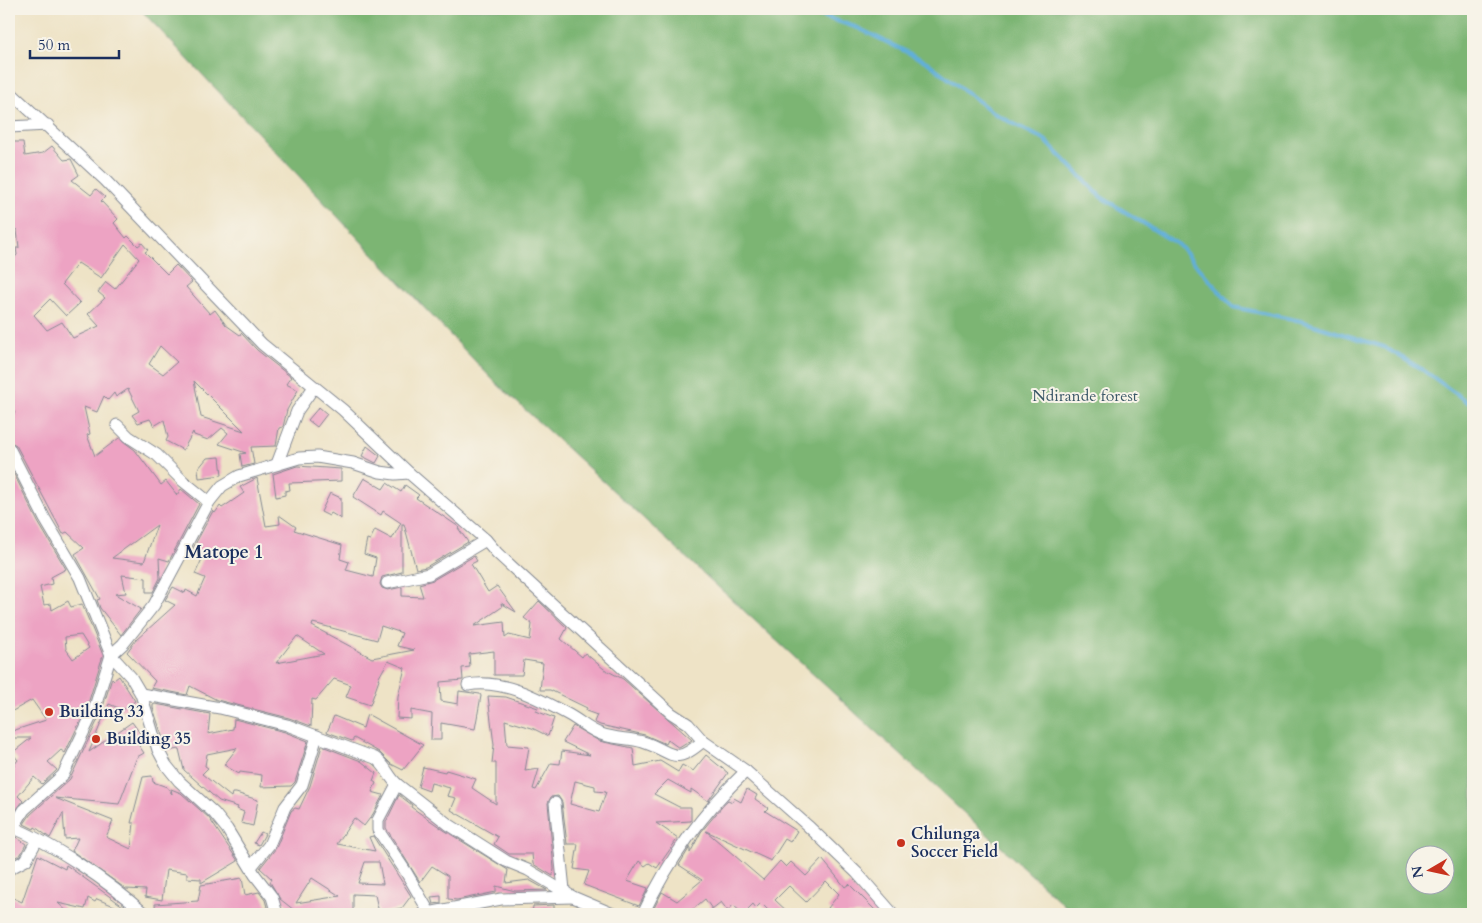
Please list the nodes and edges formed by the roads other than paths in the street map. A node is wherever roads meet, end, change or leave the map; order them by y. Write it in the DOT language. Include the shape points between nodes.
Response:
graph roads {
  1 [pos="9,91"];
  2 [pos="48,125"];
  3 [pos="9,127"];
  4 [pos="314,388"];
  5 [pos="117,425"];
  6 [pos="9,448"];
  7 [pos="277,464"];
  8 [pos="409,473"];
  9 [pos="209,502"];
  10 [pos="486,540"];
  11 [pos="387,583"];
  12 [pos="111,655"];
  13 [pos="468,685"];
  14 [pos="141,694"];
  15 [pos="317,736"];
  16 [pos="703,740"];
  17 [pos="746,770"];
  18 [pos="397,784"];
  19 [pos="555,803"];
  20 [pos="11,827"];
  21 [pos="37,840"];
  22 [pos="251,867"];
  23 [pos="9,869"];
  24 [pos="568,894"];
  25 [pos="426,913"];
  26 [pos="145,914"];
  27 [pos="277,914"];
  28 [pos="614,914"];
  29 [pos="643,914"];
  30 [pos="893,914"];
  1 -- 2 [label="street"];
  2 -- 3 [label="street"];
  2 -- 4 [label="street" via="262,344"];
  4 -- 7 [label="street" via="297,411"];
  4 -- 8 [label="street" via="343,410"];
  5 -- 9 [label="street" via="157,455"];
  6 -- 12 [label="street" via="80,578"];
  7 -- 8 [label="street" via="300,458 317,458 395,474"];
  7 -- 9 [label="street" via="230,481"];
  8 -- 10 [label="street"];
  9 -- 12 [label="street" via="154,605"];
  10 -- 11 [label="street" via="429,574"];
  10 -- 16 [label="street"];
  12 -- 14 [label="street"];
  12 -- 20 [label="street" via="94,710 63,775 24,810"];
  13 -- 16 [label="street" via="505,687 549,705 601,734 638,740 672,755 688,754"];
  14 -- 15 [label="street" via="220,708"];
  14 -- 22 [label="street" via="158,750 166,765 214,813"];
  15 -- 18 [label="street" via="382,762 389,777"];
  15 -- 22 [label="street" via="302,785 285,807 269,845"];
  16 -- 17 [label="street"];
  17 -- 29 [label="street" via="700,819 672,859"];
  17 -- 30 [label="street" via="857,873"];
  18 -- 24 [label="street" via="467,837"];
  18 -- 25 [label="street" via="380,814 378,830 406,872"];
  19 -- 24 [label="street"];
  20 -- 21 [label="street"];
  21 -- 23 [label="street" via="26,860"];
  21 -- 26 [label="street" via="111,885"];
  22 -- 27 [label="street" via="272,897"];
  24 -- 25 [label="street" via="501,899"];
  24 -- 28 [label="street"];
}
